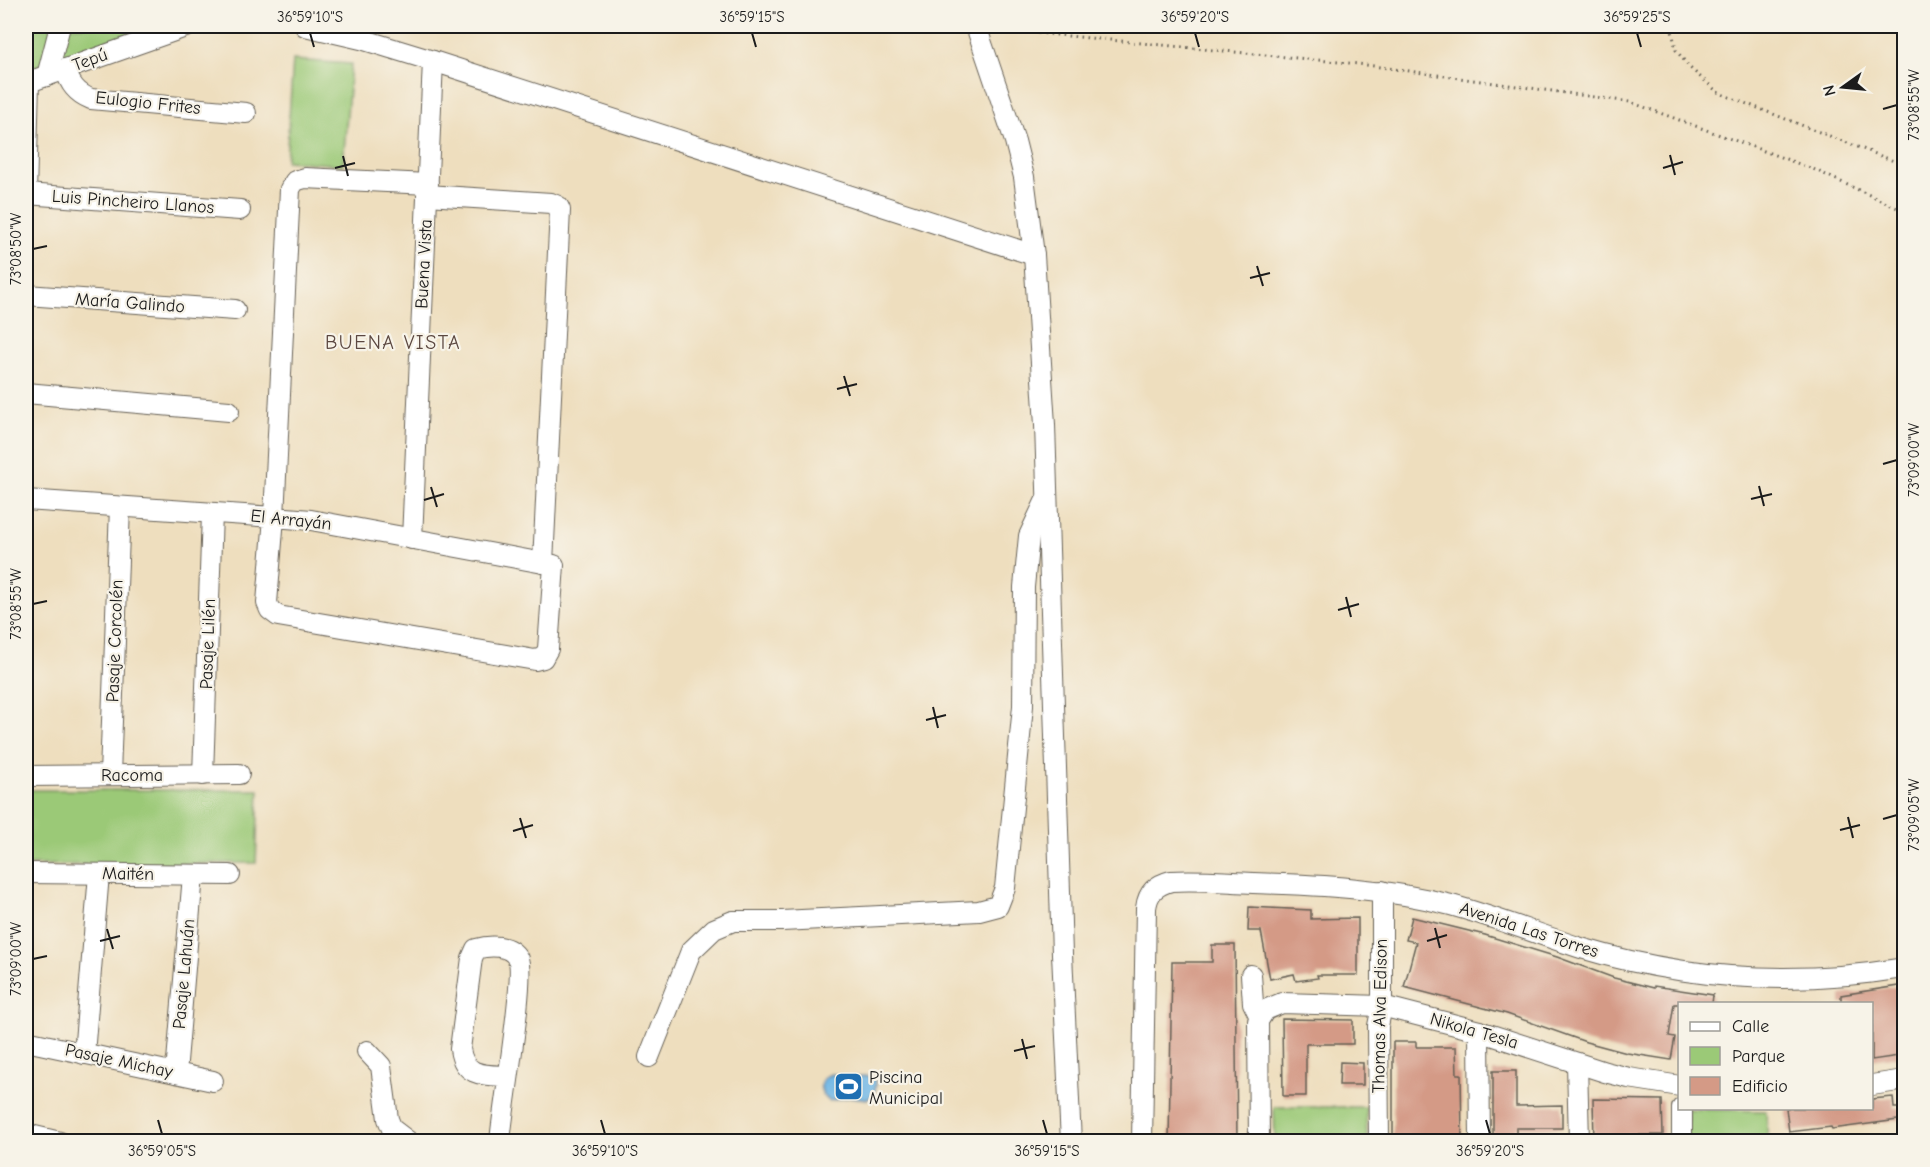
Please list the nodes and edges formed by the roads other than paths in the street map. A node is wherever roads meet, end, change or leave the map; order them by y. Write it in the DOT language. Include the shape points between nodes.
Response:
graph roads {
  1 [pos="60,26"];
  2 [pos="188,26"];
  3 [pos="305,26"];
  4 [pos="976,26"];
  5 [pos="433,61"];
  6 [pos="42,78"];
  7 [pos="246,114"];
  8 [pos="428,190"];
  9 [pos="26,194"];
  10 [pos="240,210"];
  11 [pos="1034,255"];
  12 [pos="26,295"];
  13 [pos="235,310"];
  14 [pos="26,393"];
  15 [pos="229,411"];
  16 [pos="1048,496"];
  17 [pos="26,500"];
  18 [pos="120,507"];
  19 [pos="212,513"];
  20 [pos="274,518"];
  21 [pos="412,539"];
  22 [pos="549,564"];
  23 [pos="240,774"];
  24 [pos="110,775"];
  25 [pos="203,775"];
  26 [pos="26,776"];
  27 [pos="26,873"];
  28 [pos="99,874"];
  29 [pos="193,875"];
  30 [pos="230,875"];
  31 [pos="1383,891"];
  32 [pos="1905,968"];
  33 [pos="1251,975"];
  34 [pos="1382,1006"];
  35 [pos="1262,1013"];
  36 [pos="1479,1031"];
  37 [pos="26,1041"];
  38 [pos="367,1051"];
  39 [pos="84,1054"];
  40 [pos="648,1057"];
  41 [pos="1577,1064"];
  42 [pos="176,1073"];
  43 [pos="507,1076"];
  44 [pos="1905,1080"];
  45 [pos="213,1081"];
  46 [pos="1873,1085"];
  47 [pos="1678,1086"];
  48 [pos="1682,1110"];
  49 [pos="26,1134"];
  50 [pos="60,1142"];
  51 [pos="409,1142"];
  52 [pos="500,1142"];
  53 [pos="1071,1142"];
  54 [pos="1142,1142"];
  55 [pos="1259,1142"];
  56 [pos="1379,1142"];
  57 [pos="1480,1142"];
  58 [pos="1579,1142"];
  59 [pos="1682,1142"];
  1 -- 6 [label="street"];
  2 -- 6 [label="street, Tepú"];
  3 -- 5 [label="street"];
  4 -- 11 [label="street" via="1015,141"];
  5 -- 8 [label="street, Buena Vista"];
  5 -- 11 [label="street"];
  6 -- 7 [label="street, Eulogio Frites" via="73,87 91,99"];
  6 -- 9 [label="street"];
  8 -- 20 [label="street" via="305,178 295,181 290,189"];
  8 -- 21 [label="street, Buena Vista"];
  8 -- 22 [label="street" via="551,203 560,210"];
  9 -- 10 [label="street, Luis Pincheiro Llanos"];
  11 -- 16 [label="street"];
  12 -- 13 [label="street, María Galindo"];
  14 -- 15 [label="street"];
  16 -- 40 [label="street" via="1029,536 1024,587 1023,706 1005,888 998,906 979,911 733,921 714,929 691,951"];
  16 -- 53 [label="street"];
  17 -- 18 [label="street, El Arrayán"];
  18 -- 19 [label="street, El Arrayán"];
  18 -- 24 [label="street, Pasaje Corcolén"];
  19 -- 20 [label="street, El Arrayán"];
  19 -- 25 [label="street, Pasaje Lilén"];
  20 -- 21 [label="street, El Arrayán" via="311,520"];
  20 -- 22 [label="street" via="266,597 270,610 278,616 535,660 543,658 548,649"];
  21 -- 22 [label="street, El Arrayán"];
  23 -- 25 [label="street, Racoma"];
  24 -- 25 [label="street, Racoma"];
  24 -- 26 [label="street, Racoma"];
  27 -- 28 [label="street, Maitén"];
  28 -- 29 [label="street, Maitén"];
  28 -- 39 [label="street"];
  29 -- 30 [label="street, Maitén"];
  29 -- 42 [label="street, Pasaje Lahuán"];
  31 -- 32 [label="street, Avenida Las Torres" via="1451,905 1581,948 1689,973 1788,979"];
  31 -- 34 [label="street, Thomas Alva Edison"];
  31 -- 54 [label="street, Avenida Las Torres" via="1178,880 1154,888 1146,908"];
  33 -- 35 [label="street" via="1253,1003"];
  34 -- 35 [label="street, Nikola Tesla" via="1282,1003"];
  34 -- 36 [label="street, Nikola Tesla"];
  34 -- 56 [label="street, Thomas Alva Edison" via="1378,1026"];
  35 -- 55 [label="street" via="1258,1025"];
  36 -- 41 [label="street, Nikola Tesla"];
  36 -- 57 [label="street"];
  37 -- 39 [label="street, Pasaje Michay"];
  38 -- 51 [label="street" via="381,1066 392,1129"];
  39 -- 42 [label="street, Pasaje Michay"];
  41 -- 47 [label="street, Nikola Tesla"];
  41 -- 58 [label="street"];
  42 -- 45 [label="street, Pasaje Michay"];
  43 -- 43 [label="street" via="520,969 512,953 502,947 484,946 476,949 472,958 461,1058 465,1065 483,1075"];
  43 -- 52 [label="street"];
  44 -- 46 [label="street"];
  48 -- 59 [label="street"];
  49 -- 50 [label="street"];
}
